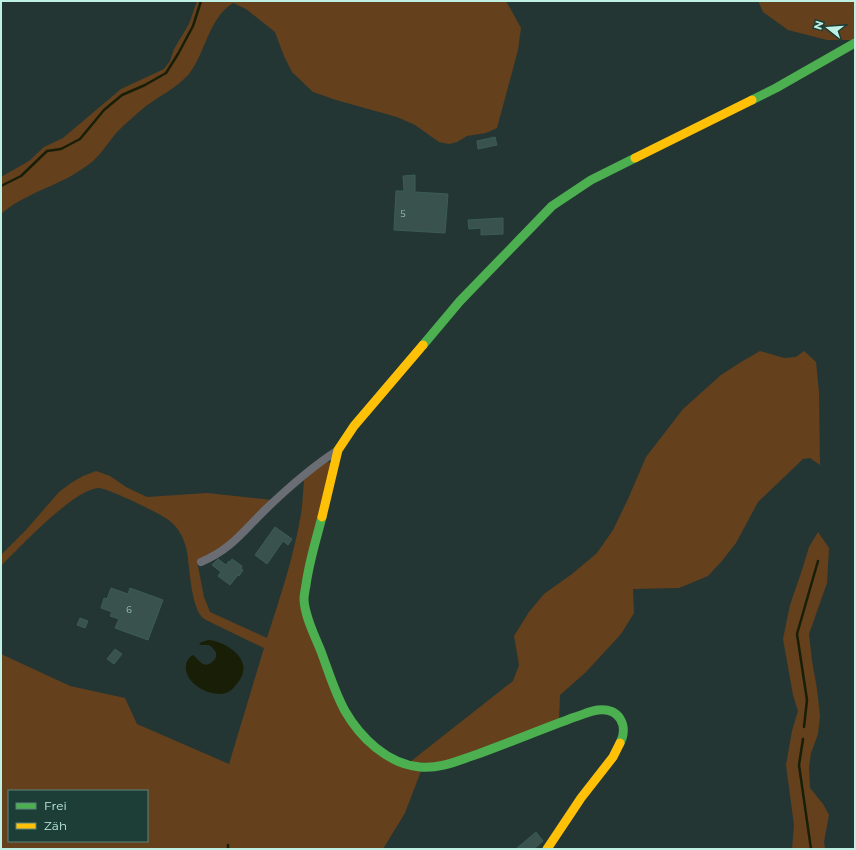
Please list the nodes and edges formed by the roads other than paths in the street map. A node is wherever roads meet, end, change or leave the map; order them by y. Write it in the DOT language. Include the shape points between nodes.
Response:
graph roads {
  1 [pos="855,43"];
  2 [pos="338,450"];
  3 [pos="201,562"];
  4 [pos="547,849"];
  1 -- 2 [label="street" via="776,88 591,180 552,206 460,301 354,426"];
  2 -- 3 [label="street" via="325,458 267,508 230,546"];
  2 -- 4 [label="street" via="308,571 304,600 309,622 344,708 366,740 399,761 412,766 433,768 497,748 598,710 614,713 624,724 624,732 614,756 580,799"];
}
